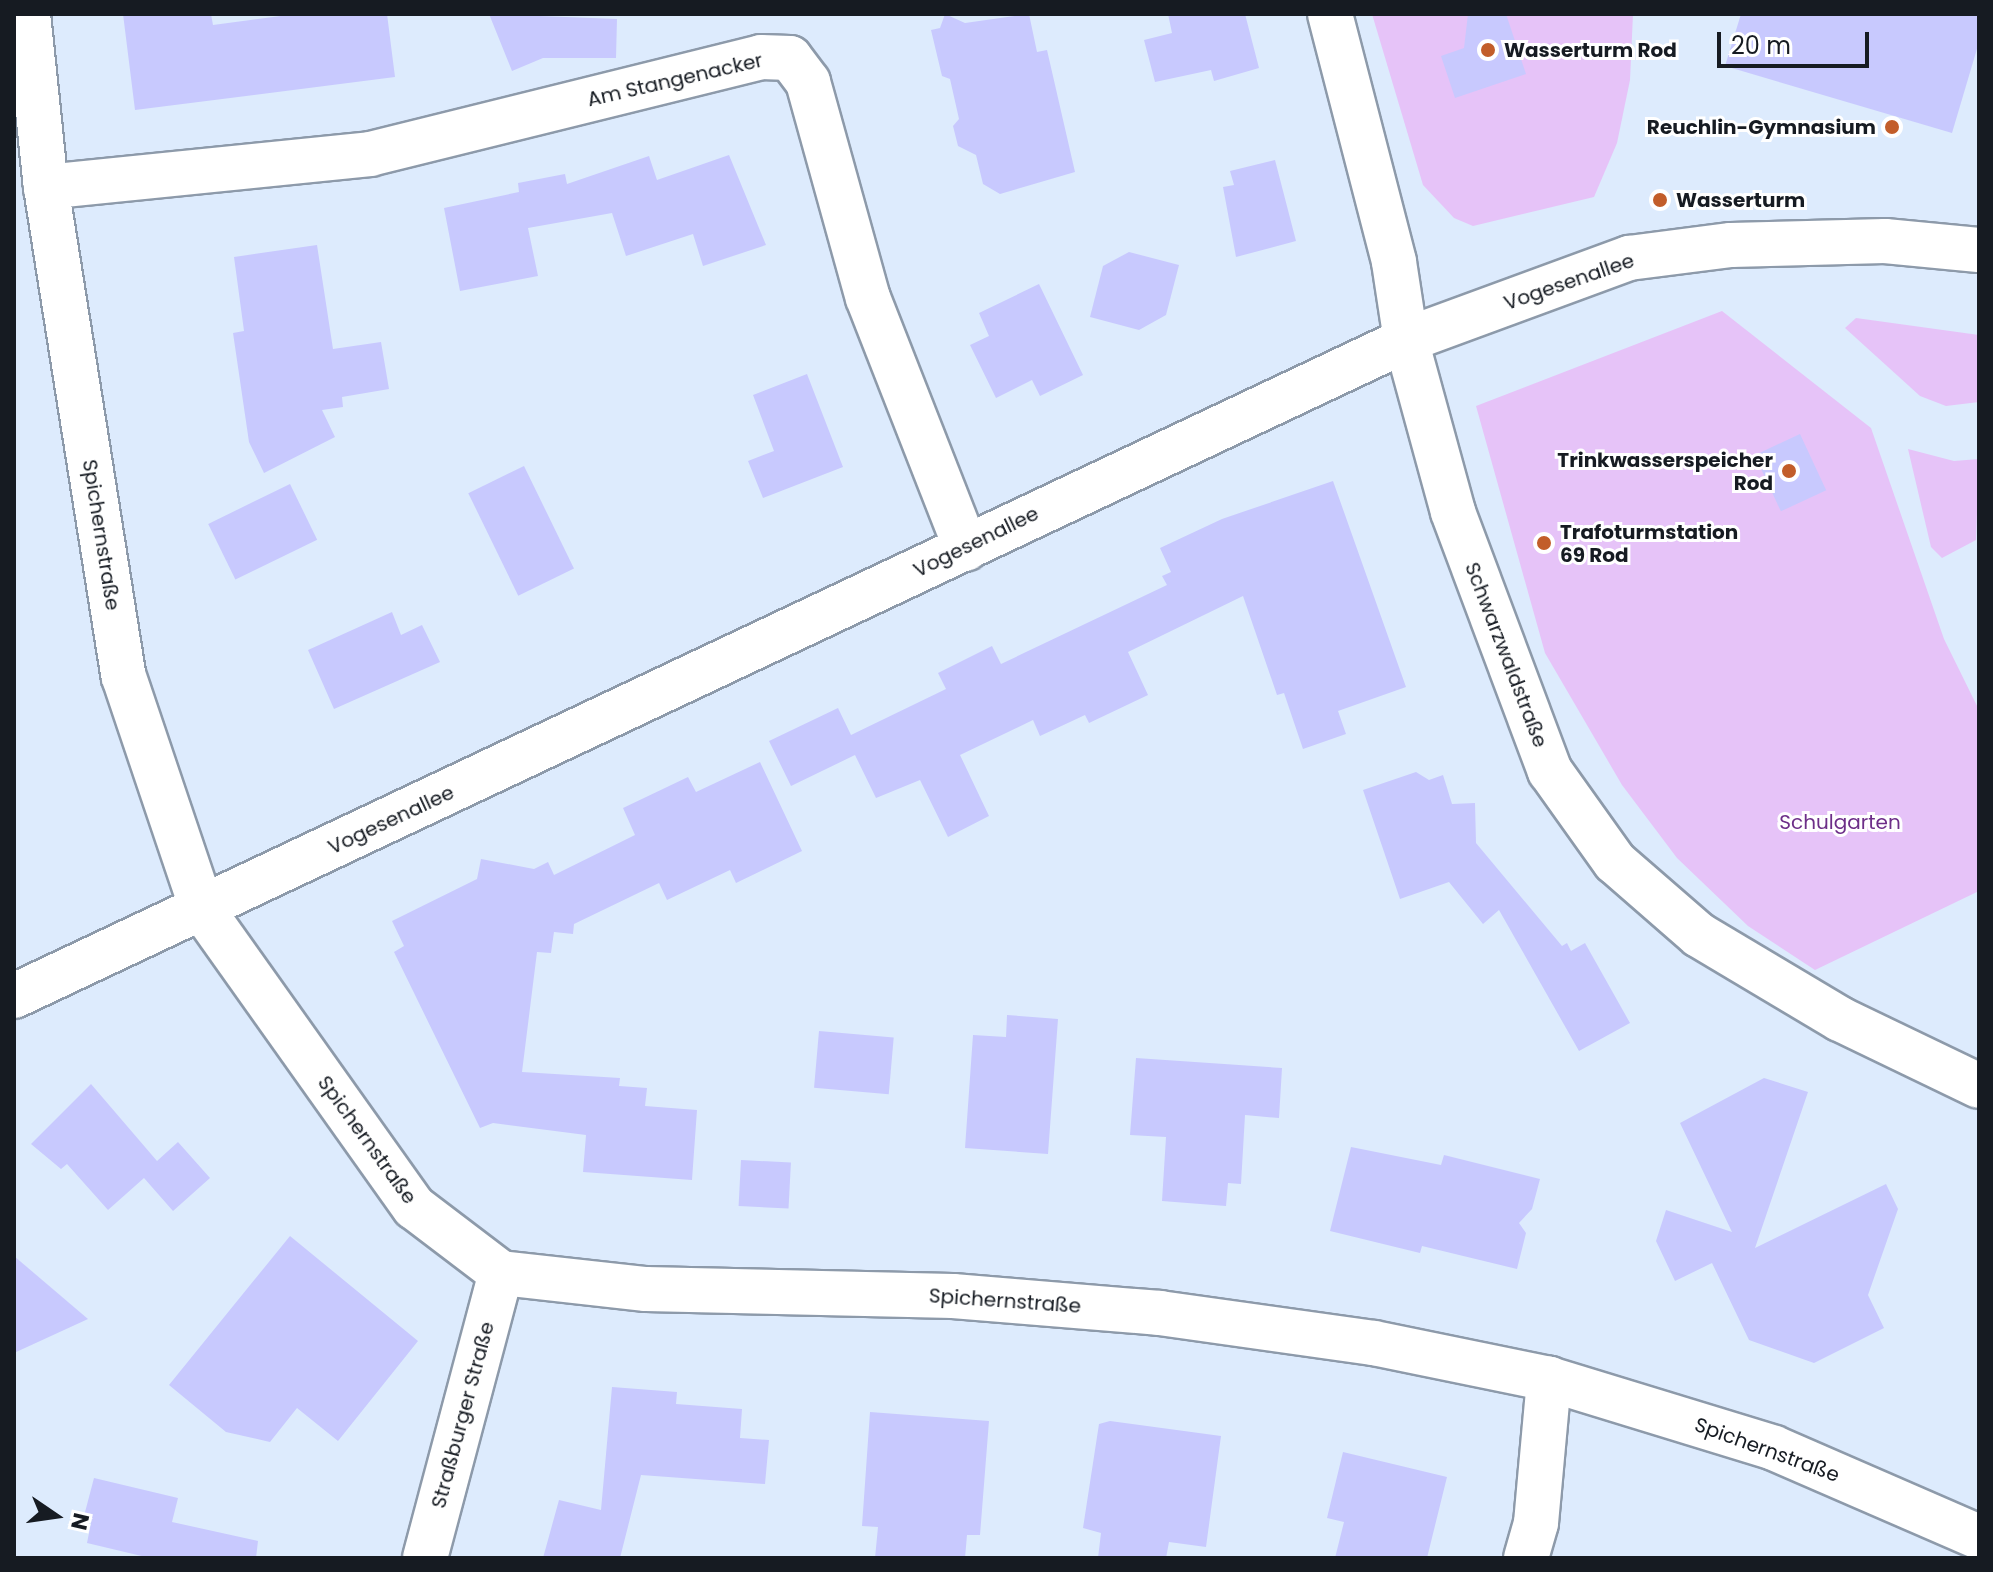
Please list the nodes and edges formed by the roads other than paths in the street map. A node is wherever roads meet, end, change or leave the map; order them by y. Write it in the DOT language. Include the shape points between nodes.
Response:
graph roads {
  1 [pos="28,14"];
  2 [pos="1330,14"];
  3 [pos="46,187"];
  4 [pos="1979,250"];
  5 [pos="1406,340"];
  6 [pos="966,548"];
  7 [pos="202,909"];
  8 [pos="14,996"];
  9 [pos="1979,1086"];
  10 [pos="501,1273"];
  11 [pos="1549,1379"];
  12 [pos="1979,1537"];
  13 [pos="425,1558"];
  14 [pos="1526,1558"];
  1 -- 3 [label="street, Spichernstraße"];
  2 -- 5 [label="street, Schwarzwaldstraße" via="1394,262"];
  3 -- 6 [label="street, Am Stangenacker" via="370,154 761,57 790,58 808,82 868,298"];
  3 -- 7 [label="street, Spichernstraße" via="124,677"];
  4 -- 5 [label="street, Vogesenallee" via="1885,241 1731,245 1629,258"];
  5 -- 6 [label="street, Vogesenallee"];
  5 -- 9 [label="street, Schwarzwaldstraße" via="1453,512 1499,644 1550,771 1615,862 1699,935 1840,1019"];
  6 -- 7 [label="street, Vogesenallee"];
  7 -- 8 [label="street, Vogesenallee"];
  7 -- 10 [label="street, Spichernstraße" via="414,1207"];
  10 -- 11 [label="street, Spichernstraße" via="646,1289 953,1296 1160,1313 1374,1343"];
  10 -- 13 [label="street, Straßburger Straße"];
  11 -- 12 [label="street, Spichernstraße" via="1774,1448"];
  11 -- 14 [label="street" via="1536,1523"];
}
